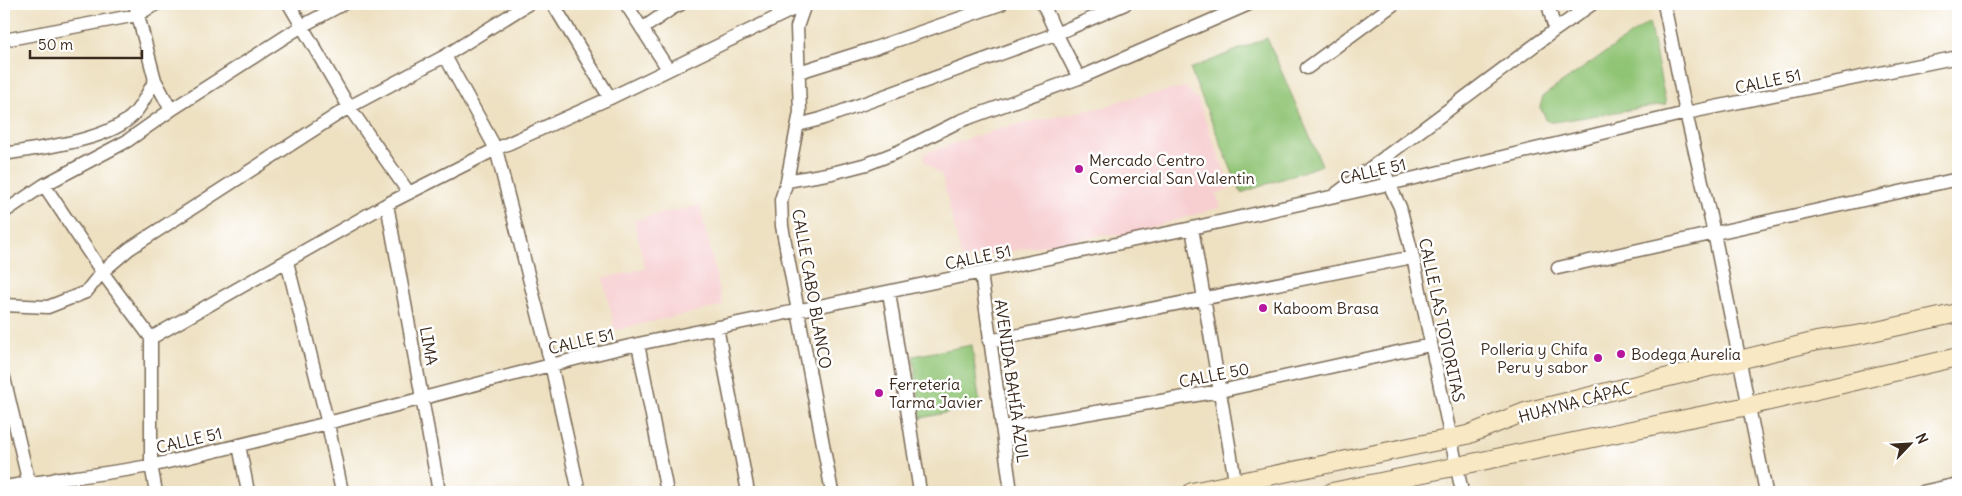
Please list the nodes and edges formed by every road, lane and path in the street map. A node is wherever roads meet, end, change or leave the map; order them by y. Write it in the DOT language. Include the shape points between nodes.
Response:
graph roads {
  1 [pos="156,4"];
  2 [pos="289,4"];
  3 [pos="343,4"];
  4 [pos="528,4"];
  5 [pos="553,4"];
  6 [pos="626,4"];
  7 [pos="681,4"];
  8 [pos="804,4"];
  9 [pos="1001,4"];
  10 [pos="1043,4"];
  11 [pos="1125,4"];
  12 [pos="1250,4"];
  13 [pos="1394,4"];
  14 [pos="1548,4"];
  15 [pos="1592,4"];
  16 [pos="1664,4"];
  17 [pos="136,9"];
  18 [pos="302,26"];
  19 [pos="642,29"];
  20 [pos="1555,30"];
  21 [pos="1056,33"];
  22 [pos="4,40"];
  23 [pos="445,56"];
  24 [pos="1958,57"];
  25 [pos="1307,68"];
  26 [pos="668,69"];
  27 [pos="799,72"];
  28 [pos="1079,78"];
  29 [pos="155,80"];
  30 [pos="610,98"];
  31 [pos="349,107"];
  32 [pos="171,110"];
  33 [pos="1686,113"];
  34 [pos="798,125"];
  35 [pos="496,150"];
  36 [pos="4,154"];
  37 [pos="1386,156"];
  38 [pos="1958,179"];
  39 [pos="787,180"];
  40 [pos="1389,184"];
  41 [pos="44,186"];
  42 [pos="409,193"];
  43 [pos="1333,196"];
  44 [pos="387,204"];
  45 [pos="4,212"];
  46 [pos="1192,228"];
  47 [pos="1714,233"];
  48 [pos="1413,257"];
  49 [pos="287,262"];
  50 [pos="1558,268"];
  51 [pos="102,272"];
  52 [pos="981,273"];
  53 [pos="889,292"];
  54 [pos="1203,299"];
  55 [pos="4,305"];
  56 [pos="798,309"];
  57 [pos="1958,313"];
  58 [pos="717,327"];
  59 [pos="151,338"];
  60 [pos="989,341"];
  61 [pos="638,344"];
  62 [pos="1430,345"];
  63 [pos="1958,357"];
  64 [pos="1739,362"];
  65 [pos="551,364"];
  66 [pos="4,378"];
  67 [pos="1220,391"];
  68 [pos="422,398"];
  69 [pos="1748,406"];
  70 [pos="328,424"];
  71 [pos="1002,428"];
  72 [pos="1452,438"];
  73 [pos="238,445"];
  74 [pos="151,465"];
  75 [pos="1458,466"];
  76 [pos="55,479"];
  77 [pos="1958,484"];
  78 [pos="4,487"];
  79 [pos="30,488"];
  80 [pos="1236,488"];
  81 [pos="58,492"];
  82 [pos="156,492"];
  83 [pos="248,492"];
  84 [pos="342,492"];
  85 [pos="439,492"];
  86 [pos="579,492"];
  87 [pos="667,492"];
  88 [pos="748,492"];
  89 [pos="832,492"];
  90 [pos="920,492"];
  91 [pos="1011,492"];
  92 [pos="1192,492"];
  93 [pos="1332,492"];
  94 [pos="1462,492"];
  95 [pos="1766,492"];
  96 [pos="1922,492"];
  1 -- 17 [label="street"];
  2 -- 18 [label="street"];
  3 -- 18 [label="street"];
  4 -- 23 [label="street"];
  5 -- 30 [label="street"];
  6 -- 19 [label="street"];
  7 -- 19 [label="street"];
  8 -- 26 [label="street"];
  8 -- 27 [label="street, CALLE CABO BLANCO" via="797,27"];
  9 -- 27 [label="street"];
  10 -- 21 [label="street"];
  11 -- 21 [label="street"];
  12 -- 28 [label="street"];
  13 -- 25 [label="street"];
  14 -- 20 [label="street"];
  15 -- 20 [label="street"];
  16 -- 33 [label="street"];
  17 -- 22 [label="street"];
  17 -- 29 [label="street"];
  18 -- 31 [label="street"];
  18 -- 32 [label="street"];
  19 -- 26 [label="street"];
  20 -- 37 [label="street"];
  21 -- 28 [label="street"];
  21 -- 34 [label="street"];
  23 -- 31 [label="street"];
  23 -- 35 [label="street"];
  24 -- 33 [label="street, CALLE 51"];
  26 -- 30 [label="street"];
  27 -- 34 [label="street, CALLE CABO BLANCO"];
  28 -- 39 [label="street" via="960,121 867,164"];
  29 -- 32 [label="street"];
  29 -- 36 [label="street" via="134,114 116,128 84,139"];
  30 -- 35 [label="street"];
  31 -- 42 [label="street"];
  31 -- 51 [label="street" via="129,249"];
  32 -- 41 [label="street" via="127,141"];
  33 -- 40 [label="street, CALLE 51"];
  33 -- 47 [label="street"];
  34 -- 39 [label="street, CALLE CABO BLANCO"];
  35 -- 42 [label="street"];
  35 -- 65 [label="street"];
  37 -- 40 [label="street, CALLE LAS TOTORITAS" via="1385,171"];
  37 -- 43 [label="street"];
  38 -- 47 [label="street"];
  39 -- 56 [label="street, CALLE CABO BLANCO" via="781,200 782,226"];
  40 -- 43 [label="street, CALLE 51"];
  40 -- 48 [label="street, CALLE LAS TOTORITAS" via="1400,207"];
  41 -- 45 [label="street"];
  41 -- 51 [label="street"];
  42 -- 44 [label="street"];
  43 -- 46 [label="street, CALLE 51"];
  44 -- 49 [label="street"];
  44 -- 68 [label="street, LIMA"];
  46 -- 52 [label="street, CALLE 51"];
  46 -- 54 [label="street"];
  47 -- 50 [label="street"];
  47 -- 64 [label="street"];
  48 -- 54 [label="street"];
  48 -- 62 [label="street, CALLE LAS TOTORITAS"];
  49 -- 59 [label="street"];
  49 -- 70 [label="street"];
  51 -- 55 [label="street" via="86,292 48,308"];
  51 -- 59 [label="street"];
  52 -- 53 [label="street, CALLE 51"];
  52 -- 60 [label="street, AVENIDA BAHÍA AZUL"];
  53 -- 56 [label="street, CALLE 51"];
  53 -- 90 [label="street"];
  54 -- 60 [label="street"];
  54 -- 67 [label="street"];
  56 -- 58 [label="street, CALLE 51"];
  56 -- 89 [label="street, CALLE CABO BLANCO"];
  57 -- 64 [label="main road, HUAYNA CÁPAC" via="1817,341"];
  58 -- 61 [label="street, CALLE 51"];
  58 -- 88 [label="street"];
  59 -- 74 [label="street"];
  60 -- 71 [label="street, AVENIDA BAHÍA AZUL"];
  61 -- 65 [label="street, CALLE 51"];
  61 -- 87 [label="street"];
  62 -- 67 [label="street, CALLE 50"];
  62 -- 72 [label="street, CALLE LAS TOTORITAS"];
  63 -- 69 [label="main road"];
  64 -- 69 [label="street"];
  64 -- 72 [label="main road, HUAYNA CÁPAC" via="1525,412 1485,429"];
  65 -- 68 [label="street, CALLE 51"];
  65 -- 86 [label="street"];
  66 -- 79 [label="street"];
  67 -- 71 [label="street, CALLE 50"];
  67 -- 80 [label="street"];
  68 -- 70 [label="street, CALLE 51"];
  68 -- 85 [label="street, LIMA"];
  69 -- 75 [label="main road"];
  69 -- 95 [label="street"];
  70 -- 73 [label="street, CALLE 51"];
  70 -- 84 [label="street"];
  71 -- 91 [label="street, AVENIDA BAHÍA AZUL"];
  72 -- 75 [label="street, CALLE LAS TOTORITAS"];
  72 -- 80 [label="main road, HUAYNA CÁPAC"];
  73 -- 74 [label="street, CALLE 51"];
  73 -- 83 [label="street"];
  74 -- 76 [label="street, CALLE 51"];
  74 -- 82 [label="street"];
  75 -- 93 [label="main road"];
  75 -- 94 [label="street, CALLE LAS TOTORITAS"];
  76 -- 79 [label="street, CALLE 51"];
  76 -- 81 [label="street"];
  77 -- 96 [label="street"];
  78 -- 79 [label="street, CALLE 51"];
  80 -- 92 [label="main road, HUAYNA CÁPAC"];
}
